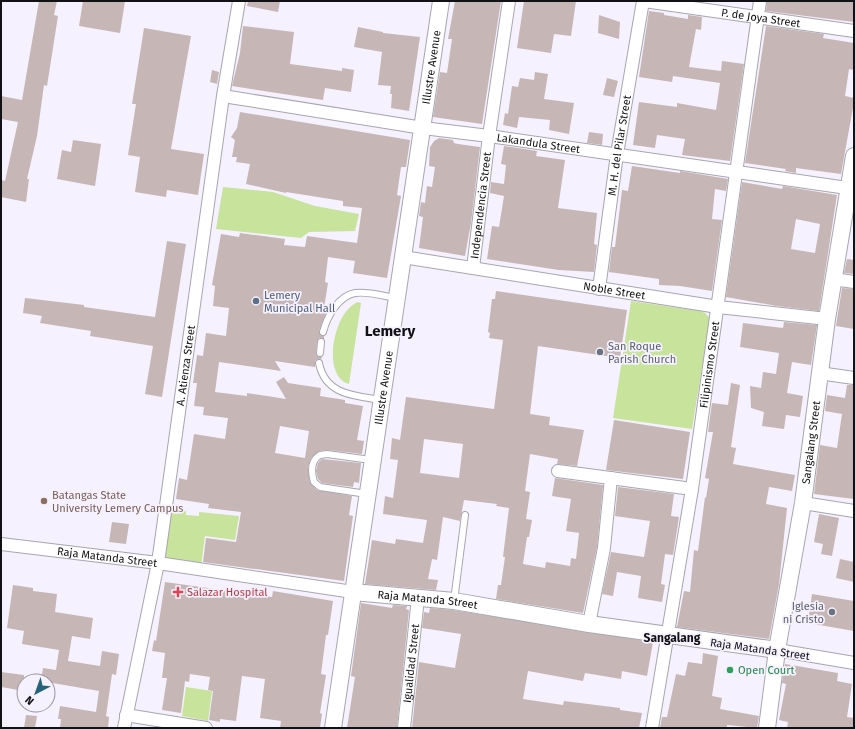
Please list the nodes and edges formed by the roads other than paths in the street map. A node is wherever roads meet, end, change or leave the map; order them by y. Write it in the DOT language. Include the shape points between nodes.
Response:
graph roads {
  1 [pos="239,1"];
  2 [pos="441,1"];
  3 [pos="510,1"];
  4 [pos="644,1"];
  5 [pos="760,1"];
  6 [pos="758,17"];
  7 [pos="854,31"];
  8 [pos="223,96"];
  9 [pos="423,128"];
  10 [pos="489,136"];
  11 [pos="617,154"];
  12 [pos="854,156"];
  13 [pos="736,171"];
  14 [pos="851,188"];
  15 [pos="848,224"];
  16 [pos="404,257"];
  17 [pos="473,268"];
  18 [pos="833,279"];
  19 [pos="854,282"];
  20 [pos="599,289"];
  21 [pos="397,298"];
  22 [pos="718,307"];
  23 [pos="826,319"];
  24 [pos="323,332"];
  25 [pos="321,342"];
  26 [pos="320,353"];
  27 [pos="320,363"];
  28 [pos="819,373"];
  29 [pos="854,378"];
  30 [pos="382,400"];
  31 [pos="373,461"];
  32 [pos="558,471"];
  33 [pos="611,478"];
  34 [pos="692,489"];
  35 [pos="368,494"];
  36 [pos="803,503"];
  37 [pos="854,511"];
  38 [pos="465,515"];
  39 [pos="1,544"];
  40 [pos="158,563"];
  41 [pos="353,592"];
  42 [pos="418,598"];
  43 [pos="454,601"];
  44 [pos="589,624"];
  45 [pos="668,636"];
  46 [pos="778,650"];
  47 [pos="854,663"];
  48 [pos="126,715"];
  49 [pos="124,728"];
  50 [pos="206,728"];
  51 [pos="333,728"];
  52 [pos="404,728"];
  53 [pos="652,728"];
  54 [pos="767,728"];
  1 -- 8 [label="street, A. Atienza Street"];
  2 -- 9 [label="street, Illustre Avenue"];
  3 -- 10 [label="street, Independencia Street"];
  4 -- 6 [label="street, P. de Joya Street"];
  4 -- 11 [label="street, M. H. del Pilar Street"];
  5 -- 6 [label="street, Filipinismo Street"];
  6 -- 7 [label="street, P. de Joya Street"];
  6 -- 13 [label="street, Filipinismo Street"];
  8 -- 9 [label="street, Lakandula Street"];
  8 -- 40 [label="street, A. Atienza Street"];
  9 -- 10 [label="street, Lakandula Street"];
  9 -- 16 [label="street, Illustre Avenue"];
  10 -- 11 [label="street, Lakandula Street"];
  10 -- 17 [label="street, Independencia Street"];
  11 -- 13 [label="street, Lakandula Street"];
  11 -- 20 [label="street, M. H. del Pilar Street"];
  12 -- 14 [label="street, Sangalang Street"];
  13 -- 14 [label="street, Lakandula Street"];
  13 -- 22 [label="street, Filipinismo Street"];
  14 -- 15 [label="street, Sangalang Street"];
  15 -- 18 [label="street, Sangalang Street"];
  16 -- 17 [label="street, Noble Street"];
  16 -- 21 [label="street, Illustre Avenue"];
  17 -- 20 [label="street, Noble Street"];
  18 -- 19 [label="street"];
  18 -- 23 [label="street, Sangalang Street"];
  20 -- 22 [label="street, Noble Street"];
  21 -- 24 [label="lane" via="362,293 348,296 332,312"];
  21 -- 30 [label="street, Illustre Avenue"];
  22 -- 23 [label="street, Noble Street"];
  22 -- 34 [label="street, Filipinismo Street"];
  23 -- 28 [label="street, Sangalang Street"];
  25 -- 26 [label="lane"];
  27 -- 30 [label="lane" via="327,382 339,391"];
  28 -- 29 [label="street"];
  28 -- 36 [label="street, Sangalang Street"];
  30 -- 31 [label="street, Illustre Avenue"];
  31 -- 35 [label="street, Illustre Avenue"];
  31 -- 35 [label="lane" via="320,454 313,462 311,473 314,482 320,487"];
  32 -- 33 [label="street"];
  33 -- 34 [label="street"];
  33 -- 44 [label="street" via="604,548"];
  34 -- 45 [label="street, Filipinismo Street"];
  35 -- 41 [label="street, Illustre Avenue"];
  36 -- 37 [label="street"];
  36 -- 46 [label="street, Sangalang Street"];
  38 -- 43 [label="lane"];
  39 -- 40 [label="street, Raja Matanda Street"];
  40 -- 41 [label="street, Raja Matanda Street"];
  40 -- 48 [label="street, A. Atienza Street"];
  41 -- 42 [label="street, Raja Matanda Street"];
  41 -- 51 [label="street, Illustre Avenue"];
  42 -- 43 [label="street, Raja Matanda Street"];
  42 -- 52 [label="street, Igualidad Street"];
  43 -- 44 [label="street, Raja Matanda Street"];
  44 -- 45 [label="street, Raja Matanda Street"];
  45 -- 46 [label="street, Raja Matanda Street"];
  45 -- 53 [label="street, Filipinismo Street"];
  46 -- 47 [label="street, Raja Matanda Street"];
  46 -- 54 [label="street, Sangalang Street"];
  48 -- 49 [label="street, A. Atienza Street"];
  48 -- 50 [label="street"];
}
